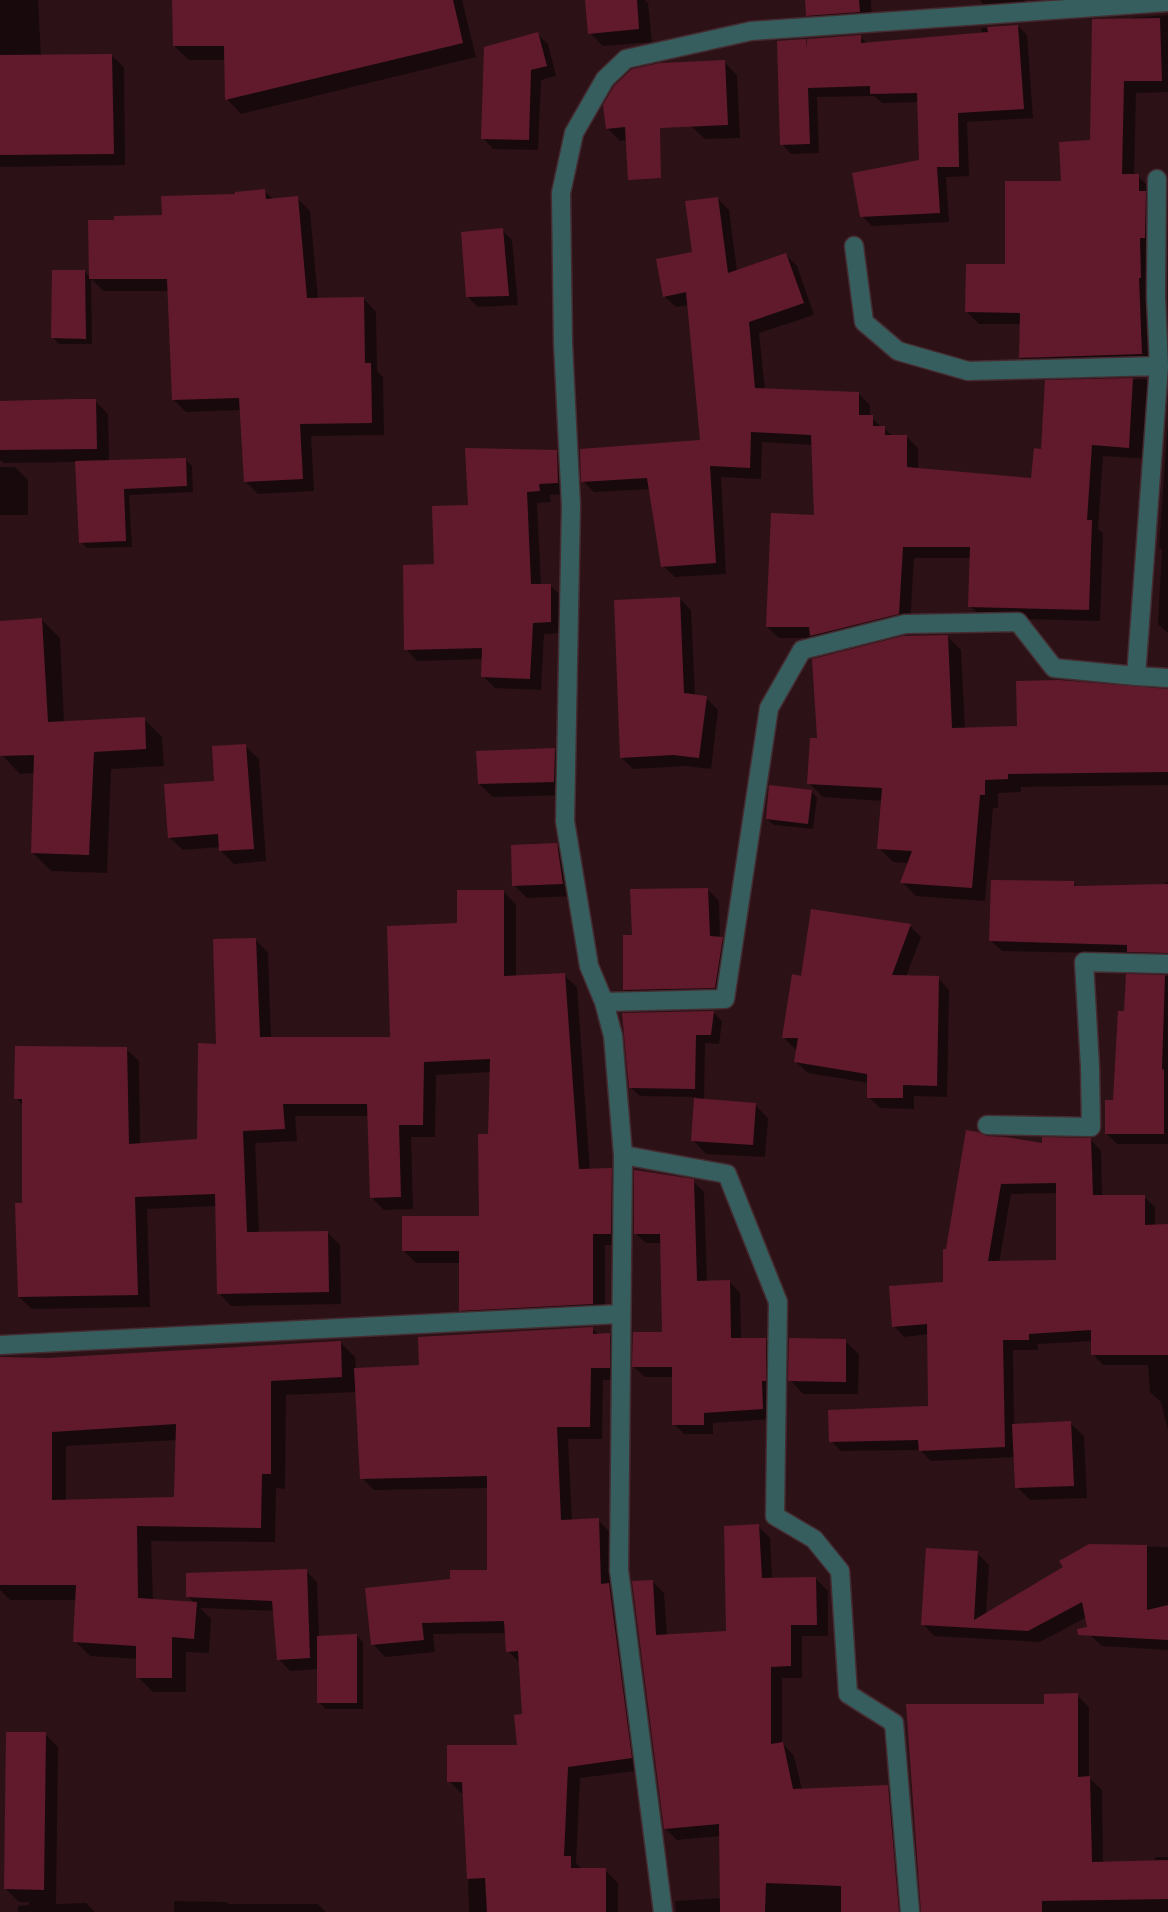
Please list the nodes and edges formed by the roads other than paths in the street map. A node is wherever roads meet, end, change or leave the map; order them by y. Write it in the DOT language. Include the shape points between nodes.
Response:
graph roads {
  1 [pos="1168,2"];
  2 [pos="1157,179"];
  3 [pos="854,246"];
  4 [pos="1162,296"];
  5 [pos="1159,366"];
  6 [pos="1136,676"];
  7 [pos="1168,678"];
  8 [pos="1168,964"];
  9 [pos="604,1002"];
  10 [pos="987,1125"];
  11 [pos="623,1155"];
  12 [pos="620,1314"];
  13 [pos="0,1345"];
  14 [pos="663,1912"];
  15 [pos="910,1912"];
  1 -- 9 [label="street" via="751,31 626,59 605,79 574,132 561,193 571,506 565,821 589,966"];
  2 -- 4 [label="street"];
  3 -- 5 [label="street" via="864,322 898,351 968,371"];
  4 -- 5 [label="street"];
  5 -- 6 [label="street"];
  6 -- 7 [label="street"];
  6 -- 9 [label="street" via="1054,668 1018,622 905,624 802,650 769,708 725,999"];
  8 -- 10 [label="street" via="1084,962 1091,1127"];
  9 -- 11 [label="street" via="613,1036"];
  11 -- 12 [label="street"];
  11 -- 15 [label="street" via="727,1174 778,1303 775,1517 814,1539 840,1571 848,1694 894,1723"];
  12 -- 13 [label="street"];
  12 -- 14 [label="street" via="619,1570"];
}
